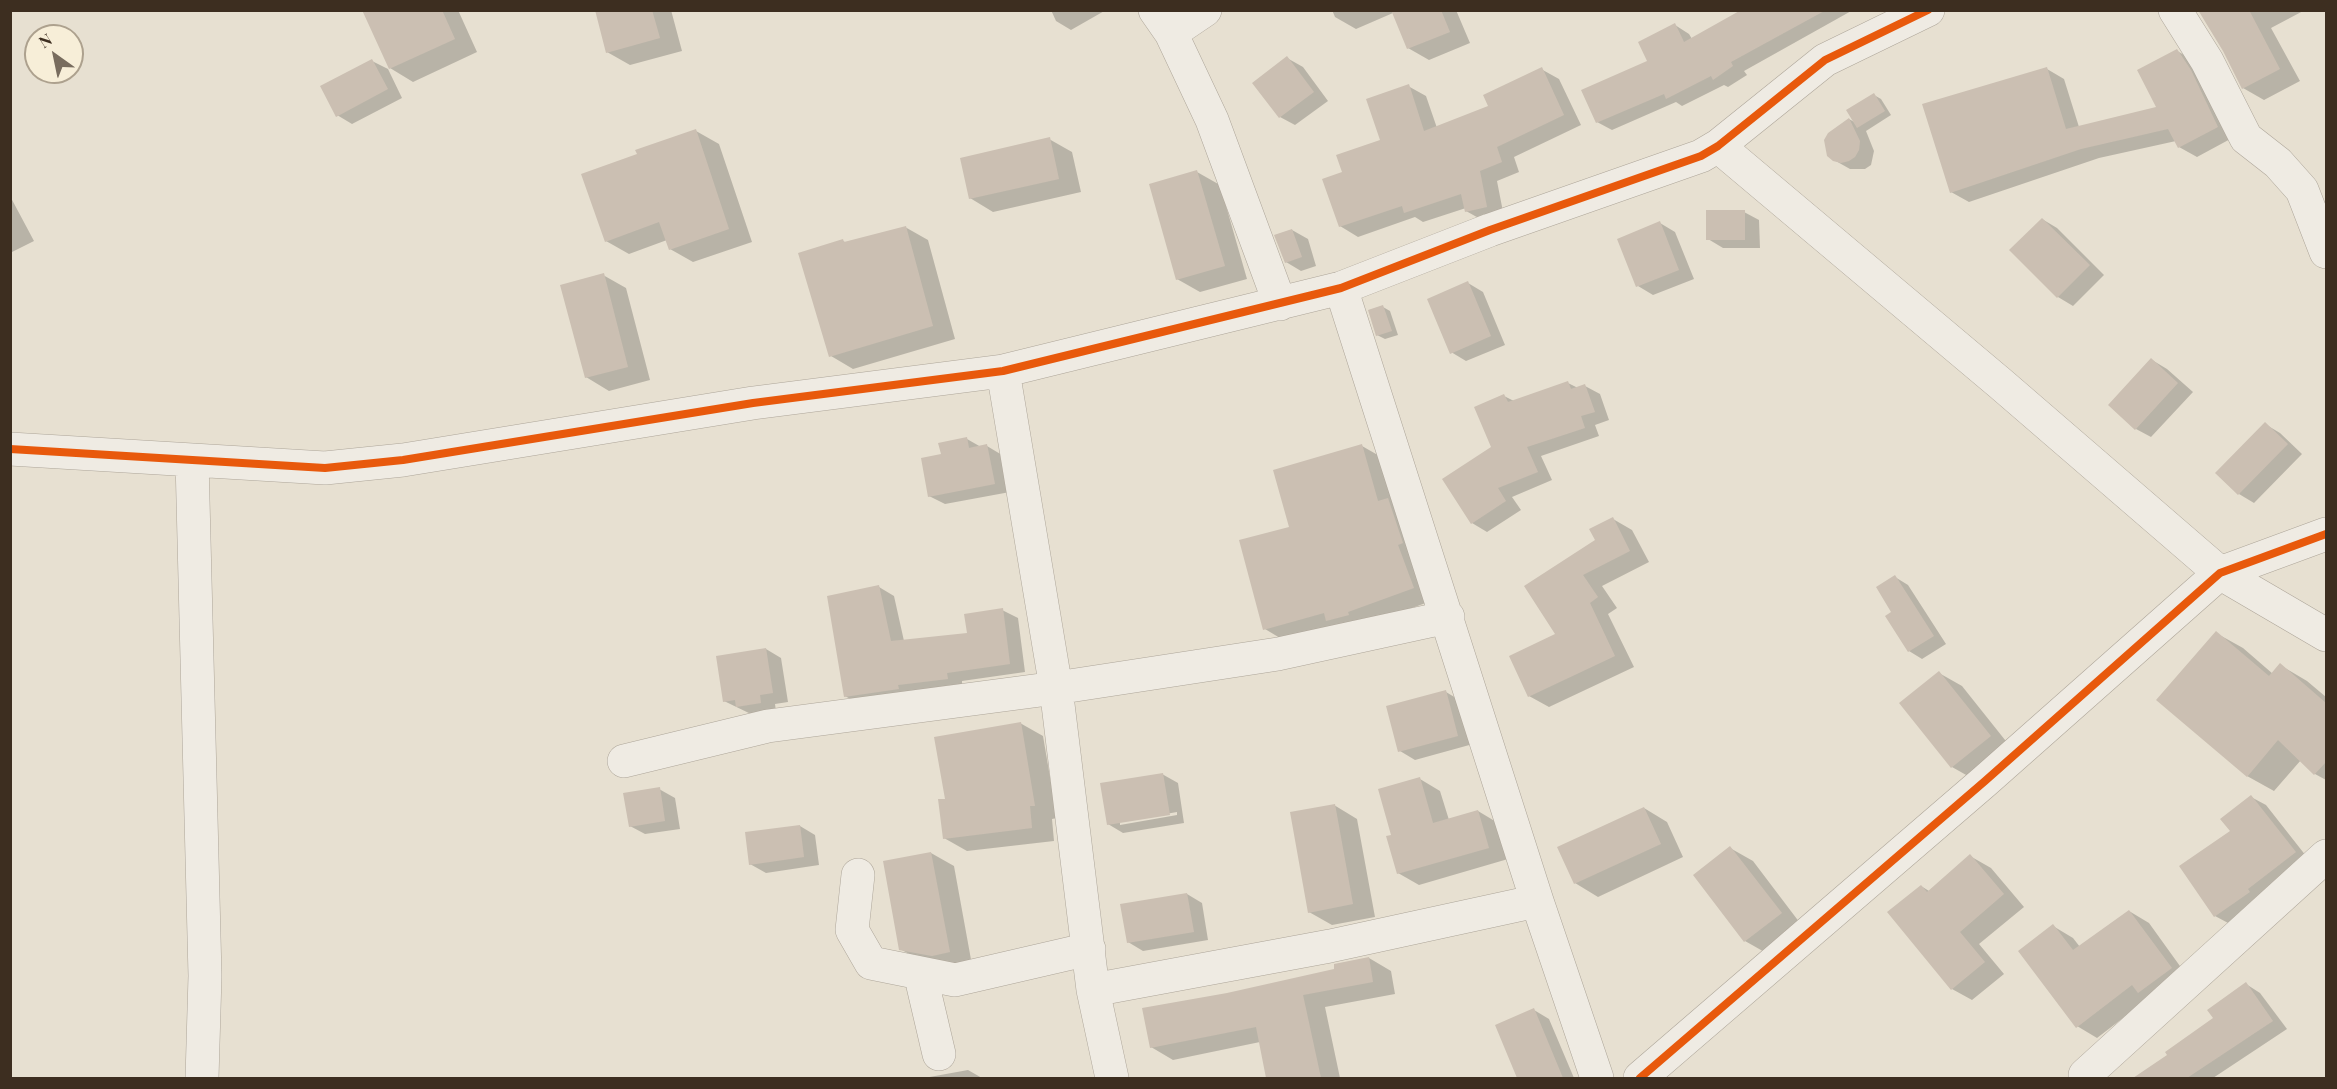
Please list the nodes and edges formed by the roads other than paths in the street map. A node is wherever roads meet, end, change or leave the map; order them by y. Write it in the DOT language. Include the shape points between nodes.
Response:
graph roads {
  1 [pos="1205,10"];
  2 [pos="1928,10"];
  3 [pos="2175,10"];
  4 [pos="1163,22"];
  5 [pos="1718,146"];
  6 [pos="2326,252"];
  7 [pos="1341,288"];
  8 [pos="1280,304"];
  9 [pos="1003,371"];
  10 [pos="10,449"];
  11 [pos="192,460"];
  12 [pos="2326,534"];
  13 [pos="2220,573"];
  14 [pos="1448,617"];
  15 [pos="2326,635"];
  16 [pos="1056,688"];
  17 [pos="624,761"];
  18 [pos="2326,856"];
  19 [pos="858,875"];
  20 [pos="1537,901"];
  21 [pos="1089,949"];
  22 [pos="920,973"];
  23 [pos="1093,990"];
  24 [pos="939,1054"];
  25 [pos="2085,1075"];
  26 [pos="202,1078"];
  27 [pos="1112,1078"];
  28 [pos="1597,1078"];
  29 [pos="1640,1078"];
  1 -- 4 [label="street"];
  2 -- 5 [label="street" via="1825,60"];
  3 -- 6 [label="street" via="2207,61 2246,138 2278,163 2302,190"];
  4 -- 8 [label="street" via="1212,120"];
  5 -- 7 [label="street" via="1701,156 1490,230"];
  5 -- 13 [label="street"];
  7 -- 8 [label="street"];
  7 -- 14 [label="street"];
  8 -- 9 [label="street"];
  9 -- 11 [label="street" via="753,403 366,465 325,468"];
  9 -- 16 [label="street"];
  10 -- 11 [label="street"];
  11 -- 26 [label="street" via="205,976"];
  12 -- 13 [label="street"];
  13 -- 15 [label="street"];
  13 -- 29 [label="street" via="1985,782"];
  14 -- 16 [label="street" via="1278,654"];
  14 -- 20 [label="street"];
  16 -- 17 [label="street" via="768,726"];
  16 -- 21 [label="street"];
  18 -- 25 [label="street"];
  19 -- 22 [label="street" via="852,930 871,963"];
  20 -- 23 [label="street" via="1330,946"];
  20 -- 28 [label="street"];
  21 -- 22 [label="street" via="955,980"];
  21 -- 23 [label="street"];
  22 -- 24 [label="street"];
  23 -- 27 [label="street"];
}
